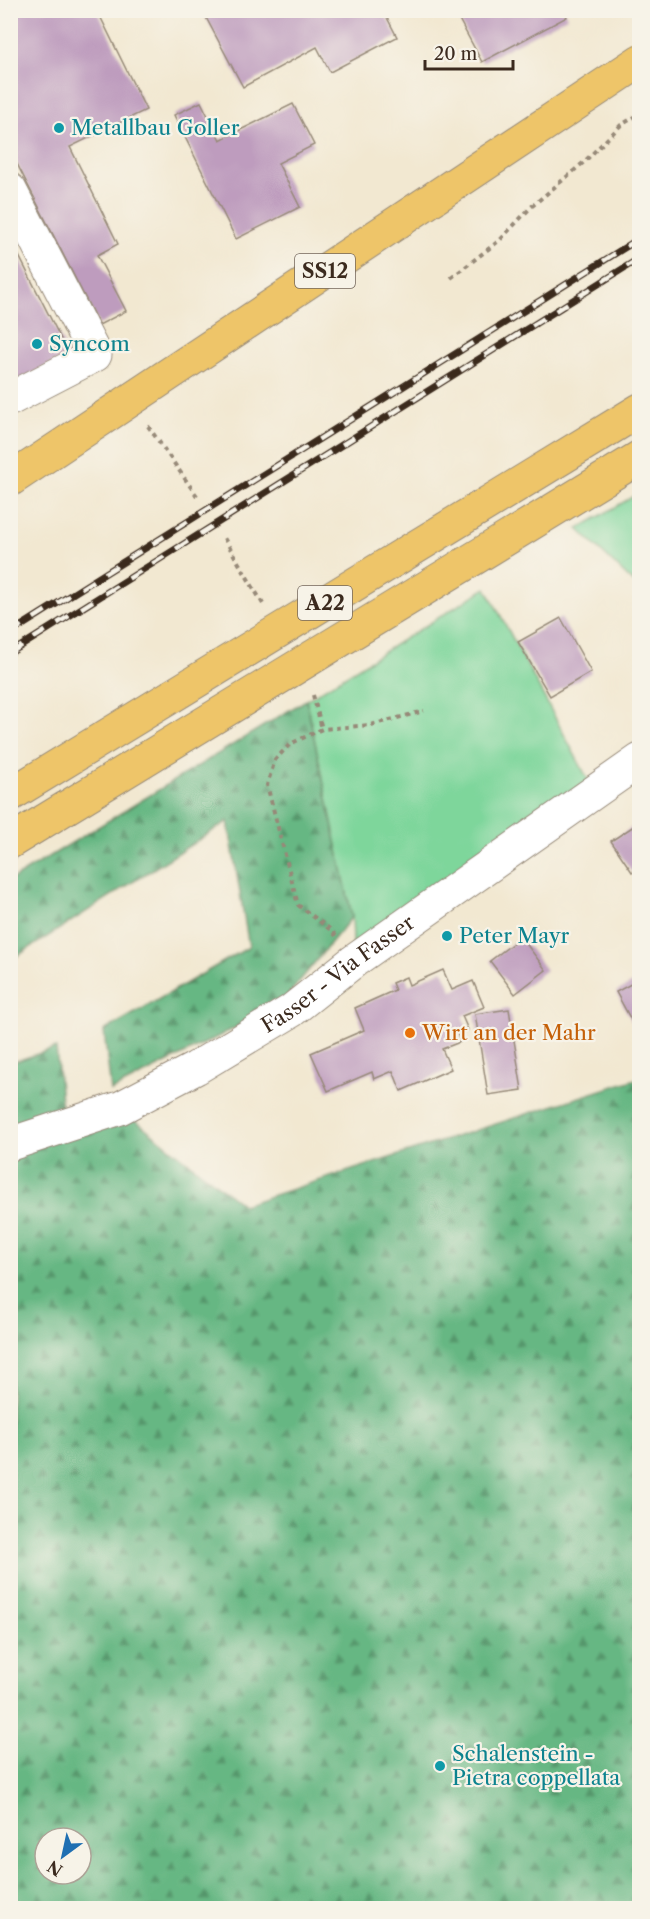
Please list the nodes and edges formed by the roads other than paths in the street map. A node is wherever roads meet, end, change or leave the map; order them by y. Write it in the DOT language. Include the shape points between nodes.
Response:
graph roads {
  1 [pos="639,62"];
  2 [pos="10,190"];
  3 [pos="10,399"];
  4 [pos="639,410"];
  5 [pos="639,457"];
  6 [pos="10,480"];
  7 [pos="639,760"];
  8 [pos="10,795"];
  9 [pos="10,842"];
  10 [pos="10,1144"];
  1 -- 6 [label="main road, SS12"];
  2 -- 3 [label="street" via="95,355"];
  4 -- 8 [label="main road, A22"];
  5 -- 9 [label="main road, A22"];
  7 -- 10 [label="street, Fasser - Via Fasser" via="354,961 291,1011 120,1108"];
}
